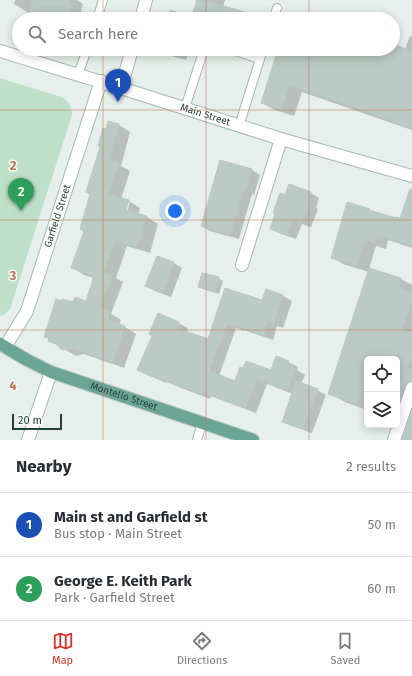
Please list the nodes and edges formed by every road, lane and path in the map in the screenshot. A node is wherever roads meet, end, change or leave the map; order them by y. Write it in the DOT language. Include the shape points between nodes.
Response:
graph roads {
  1 [pos="103,0"];
  2 [pos="146,0"];
  3 [pos="277,8"];
  4 [pos="99,12"];
  5 [pos="143,12"];
  6 [pos="276,12"];
  7 [pos="0,51"];
  8 [pos="12,55"];
  9 [pos="16,56"];
  10 [pos="85,56"];
  11 [pos="130,56"];
  12 [pos="202,56"];
  13 [pos="251,56"];
  14 [pos="261,56"];
  15 [pos="260,59"];
  16 [pos="78,75"];
  17 [pos="101,82"];
  18 [pos="121,88"];
  19 [pos="185,108"];
  20 [pos="239,126"];
  21 [pos="281,139"];
  22 [pos="412,176"];
  23 [pos="242,265"];
  24 [pos="2,345"];
  25 [pos="50,372"];
  26 [pos="412,388"];
  27 [pos="202,423"];
  28 [pos="28,440"];
  29 [pos="197,440"];
  30 [pos="253,440"];
  31 [pos="394,440"];
  1 -- 4 [label="lane"];
  2 -- 5 [label="main road"];
  3 -- 6 [label="lane"];
  7 -- 8 [label="main road, Main Street"];
  9 -- 16 [label="main road, Main Street"];
  10 -- 16 [label="lane"];
  11 -- 18 [label="main road"];
  12 -- 19 [label="lane"];
  13 -- 15 [label="lane"];
  14 -- 15 [label="lane"];
  15 -- 20 [label="lane"];
  16 -- 17 [label="main road, Main Street"];
  17 -- 18 [label="main road, Main Street"];
  17 -- 24 [label="main road, Garfield Street" via="27,311"];
  18 -- 19 [label="main road, Main Street"];
  19 -- 20 [label="main road, Main Street"];
  20 -- 21 [label="main road, Main Street"];
  21 -- 22 [label="main road, Main Street"];
  21 -- 23 [label="main road"];
  24 -- 25 [label="main road, Montello Street"];
  25 -- 27 [label="main road, Montello Street"];
  25 -- 28 [label="main road"];
  26 -- 31 [label="main road"];
  27 -- 29 [label="lane"];
  27 -- 30 [label="main road, Montello Street"];
}
